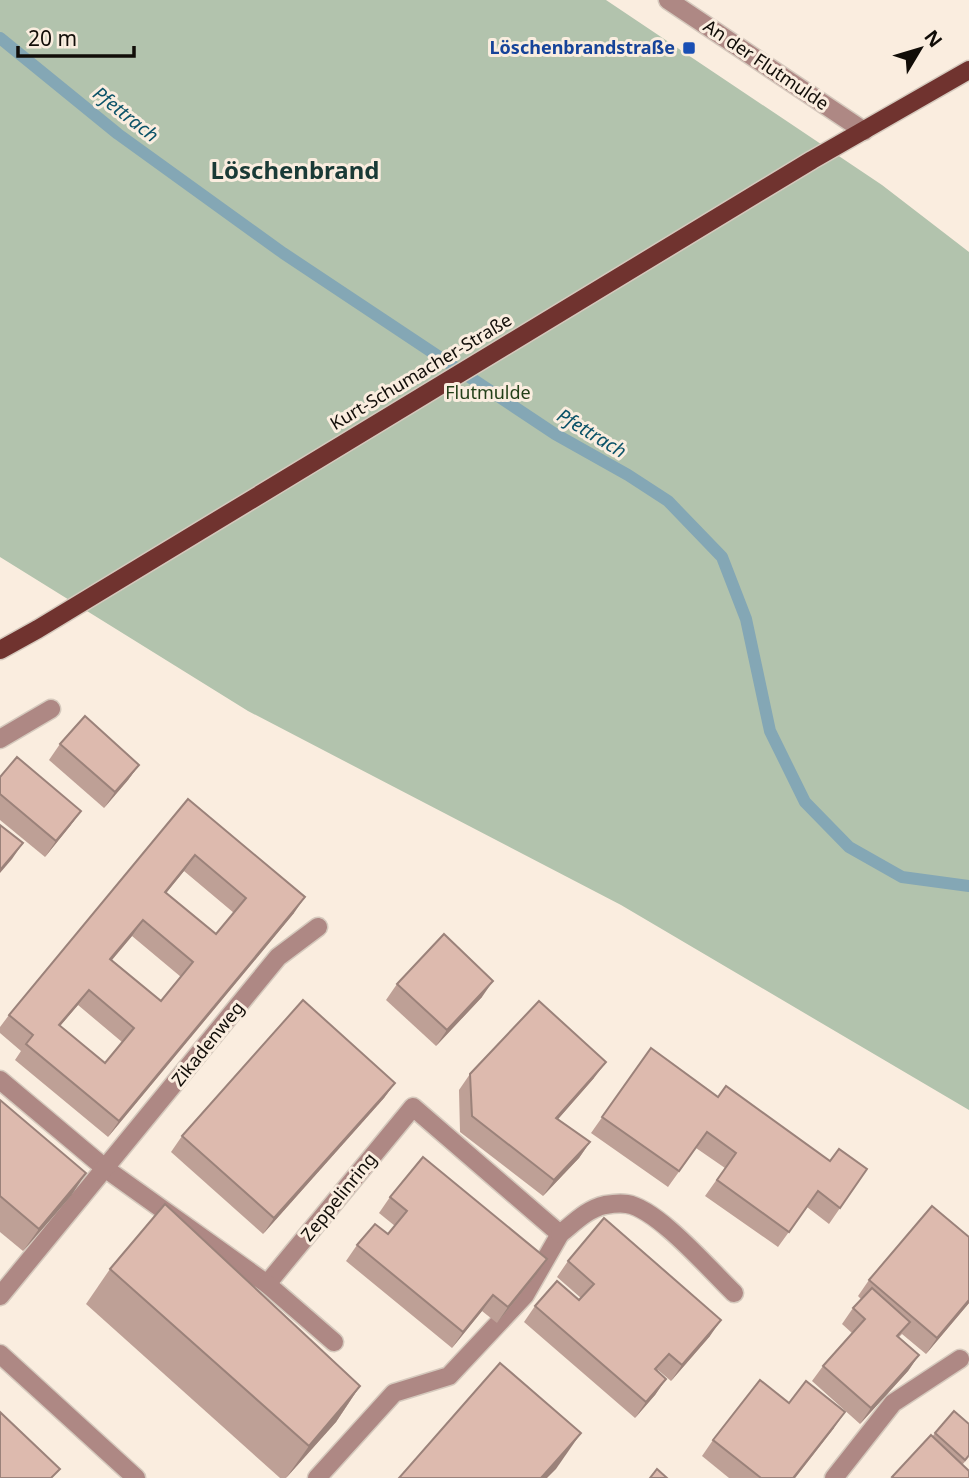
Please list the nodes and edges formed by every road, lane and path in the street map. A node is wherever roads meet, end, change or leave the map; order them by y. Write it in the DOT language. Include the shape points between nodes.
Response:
graph roads {
  1 [pos="668,0"];
  2 [pos="969,70"];
  3 [pos="864,131"];
  4 [pos="0,650"];
  5 [pos="51,709"];
  6 [pos="0,739"];
  7 [pos="317,927"];
  8 [pos="0,1080"];
  9 [pos="106,1169"];
  10 [pos="560,1234"];
  11 [pos="267,1284"];
  12 [pos="734,1293"];
  13 [pos="0,1296"];
  14 [pos="334,1342"];
  15 [pos="0,1354"];
  16 [pos="960,1359"];
  17 [pos="136,1478"];
  18 [pos="317,1478"];
  19 [pos="834,1478"];
  1 -- 3 [label="street, An der Flutmulde"];
  2 -- 3 [label="main road"];
  3 -- 4 [label="main road, Kurt-Schumacher-Straße"];
  5 -- 6 [label="street"];
  7 -- 9 [label="street, Zikadenweg" via="278,957"];
  8 -- 9 [label="street"];
  9 -- 11 [label="street"];
  9 -- 13 [label="street, Zikadenweg"];
  10 -- 11 [label="street, Zeppelinring" via="413,1107"];
  10 -- 12 [label="street" via="584,1214 605,1205 627,1204 665,1225"];
  10 -- 18 [label="street" via="525,1294 449,1376 394,1393"];
  11 -- 14 [label="street"];
  15 -- 17 [label="street"];
  16 -- 19 [label="street" via="893,1403"];
}
